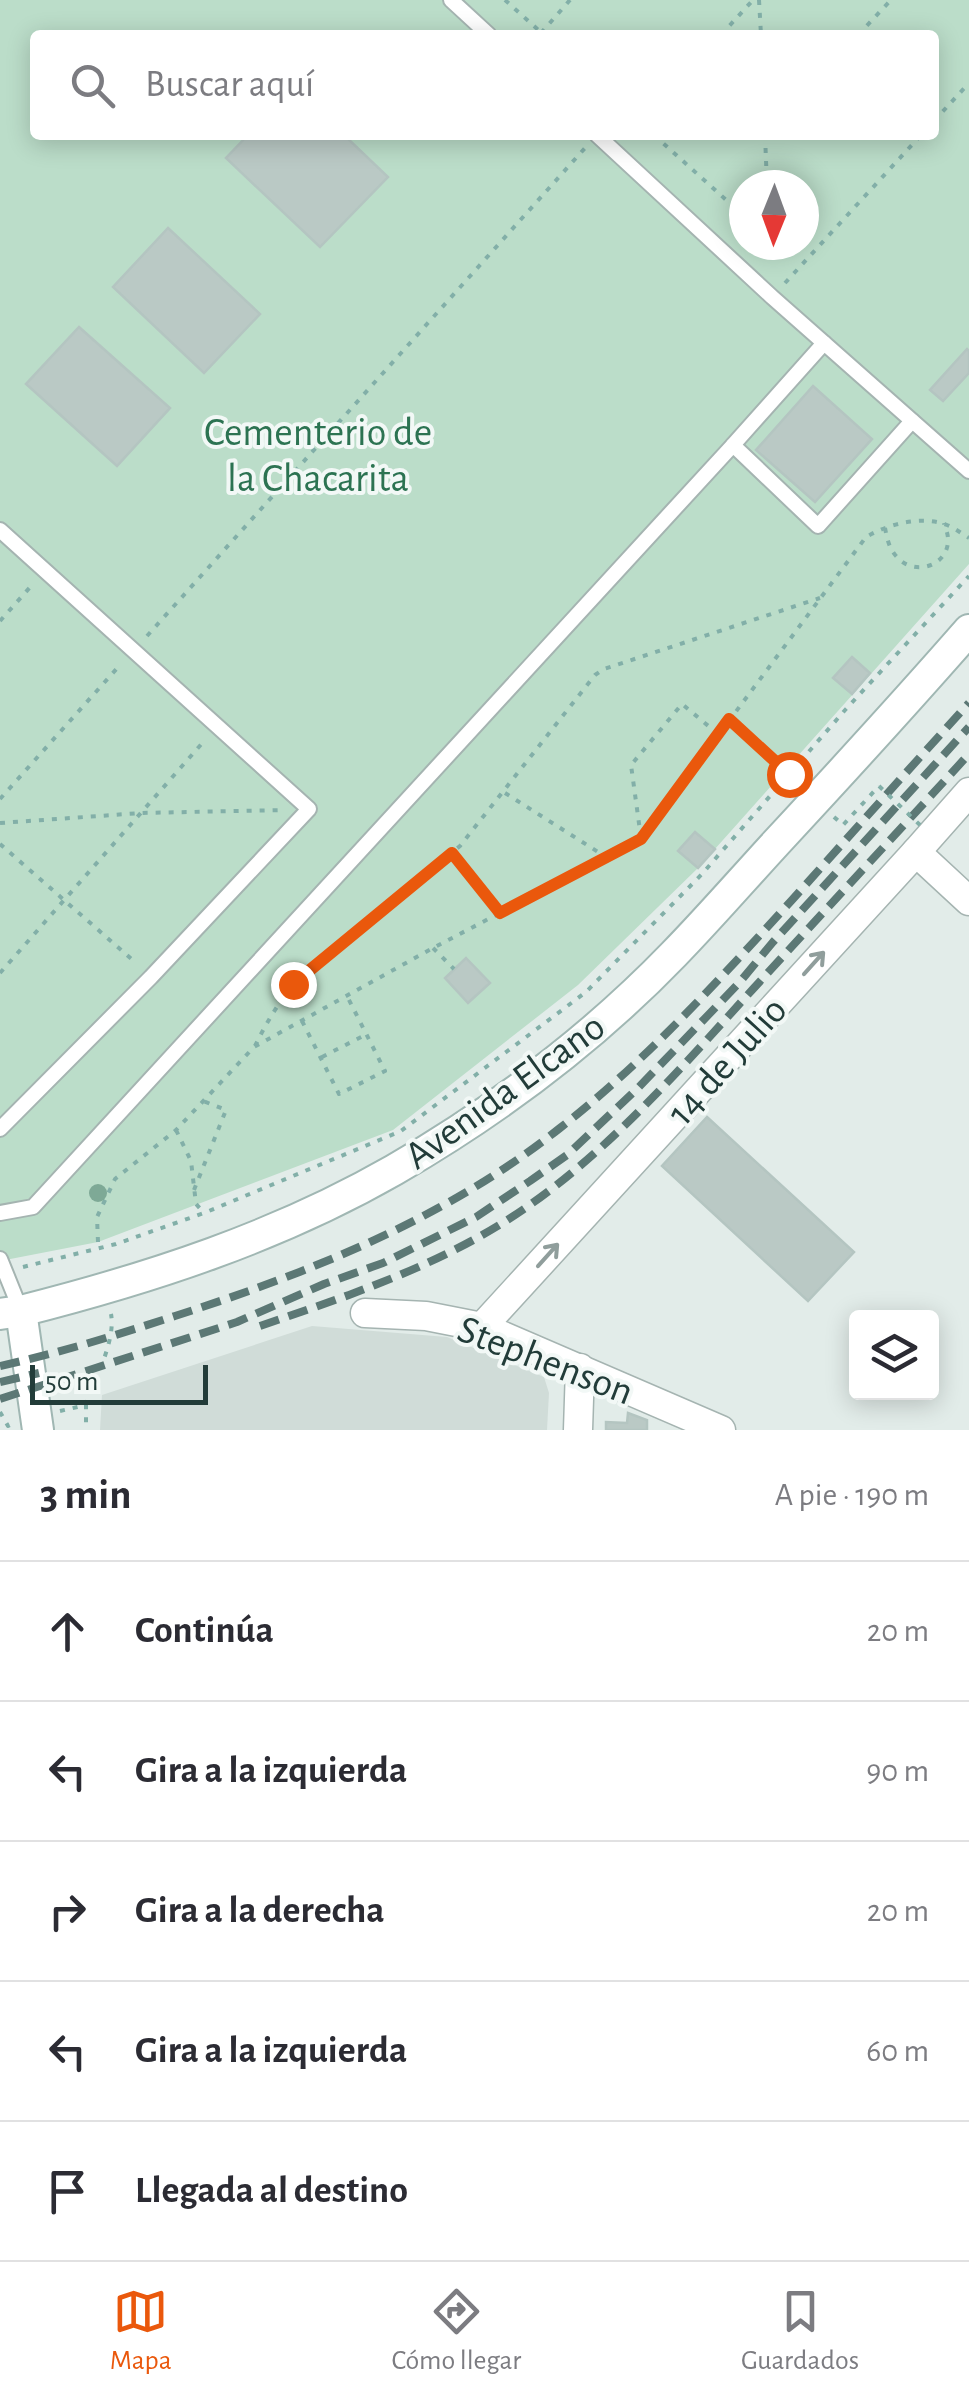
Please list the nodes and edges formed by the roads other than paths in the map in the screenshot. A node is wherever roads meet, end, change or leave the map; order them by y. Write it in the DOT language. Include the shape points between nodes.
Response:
graph roads {
  1 [pos="452,0"];
  2 [pos="484,30"];
  3 [pos="602,140"];
  4 [pos="824,344"];
  5 [pos="912,420"];
  6 [pos="733,445"];
  7 [pos="969,448"];
  8 [pos="963,466"];
  9 [pos="0,530"];
  10 [pos="969,630"];
  11 [pos="969,792"];
  12 [pos="918,839"];
  13 [pos="969,901"];
  14 [pos="0,1129"];
  15 [pos="0,1213"];
  16 [pos="2,1266"];
  17 [pos="11,1313"];
  18 [pos="365,1313"];
  19 [pos="482,1327"];
  20 [pos="580,1368"];
  21 [pos="38,1430"];
  22 [pos="578,1430"];
  23 [pos="721,1430"];
  1 -- 2 [label="lane"];
  3 -- 4 [label="lane"];
  4 -- 5 [label="lane"];
  4 -- 6 [label="lane"];
  5 -- 6 [label="lane" via="818,526"];
  5 -- 8 [label="lane"];
  6 -- 15 [label="lane" via="33,1208"];
  7 -- 8 [label="lane"];
  9 -- 14 [label="lane" via="309,809"];
  10 -- 17 [label="main road, Avenida Elcano" via="674,954 516,1091 330,1204 227,1249"];
  11 -- 12 [label="street, 14 de Julio"];
  12 -- 13 [label="street"];
  19 -- 12 [label="street, 14 de Julio, one-way"];
  16 -- 17 [label="lane"];
  17 -- 21 [label="main road"];
  18 -- 19 [label="street, Stephenson"];
  19 -- 20 [label="street, Stephenson"];
  20 -- 22 [label="street"];
  20 -- 23 [label="street, Stephenson"];
}
